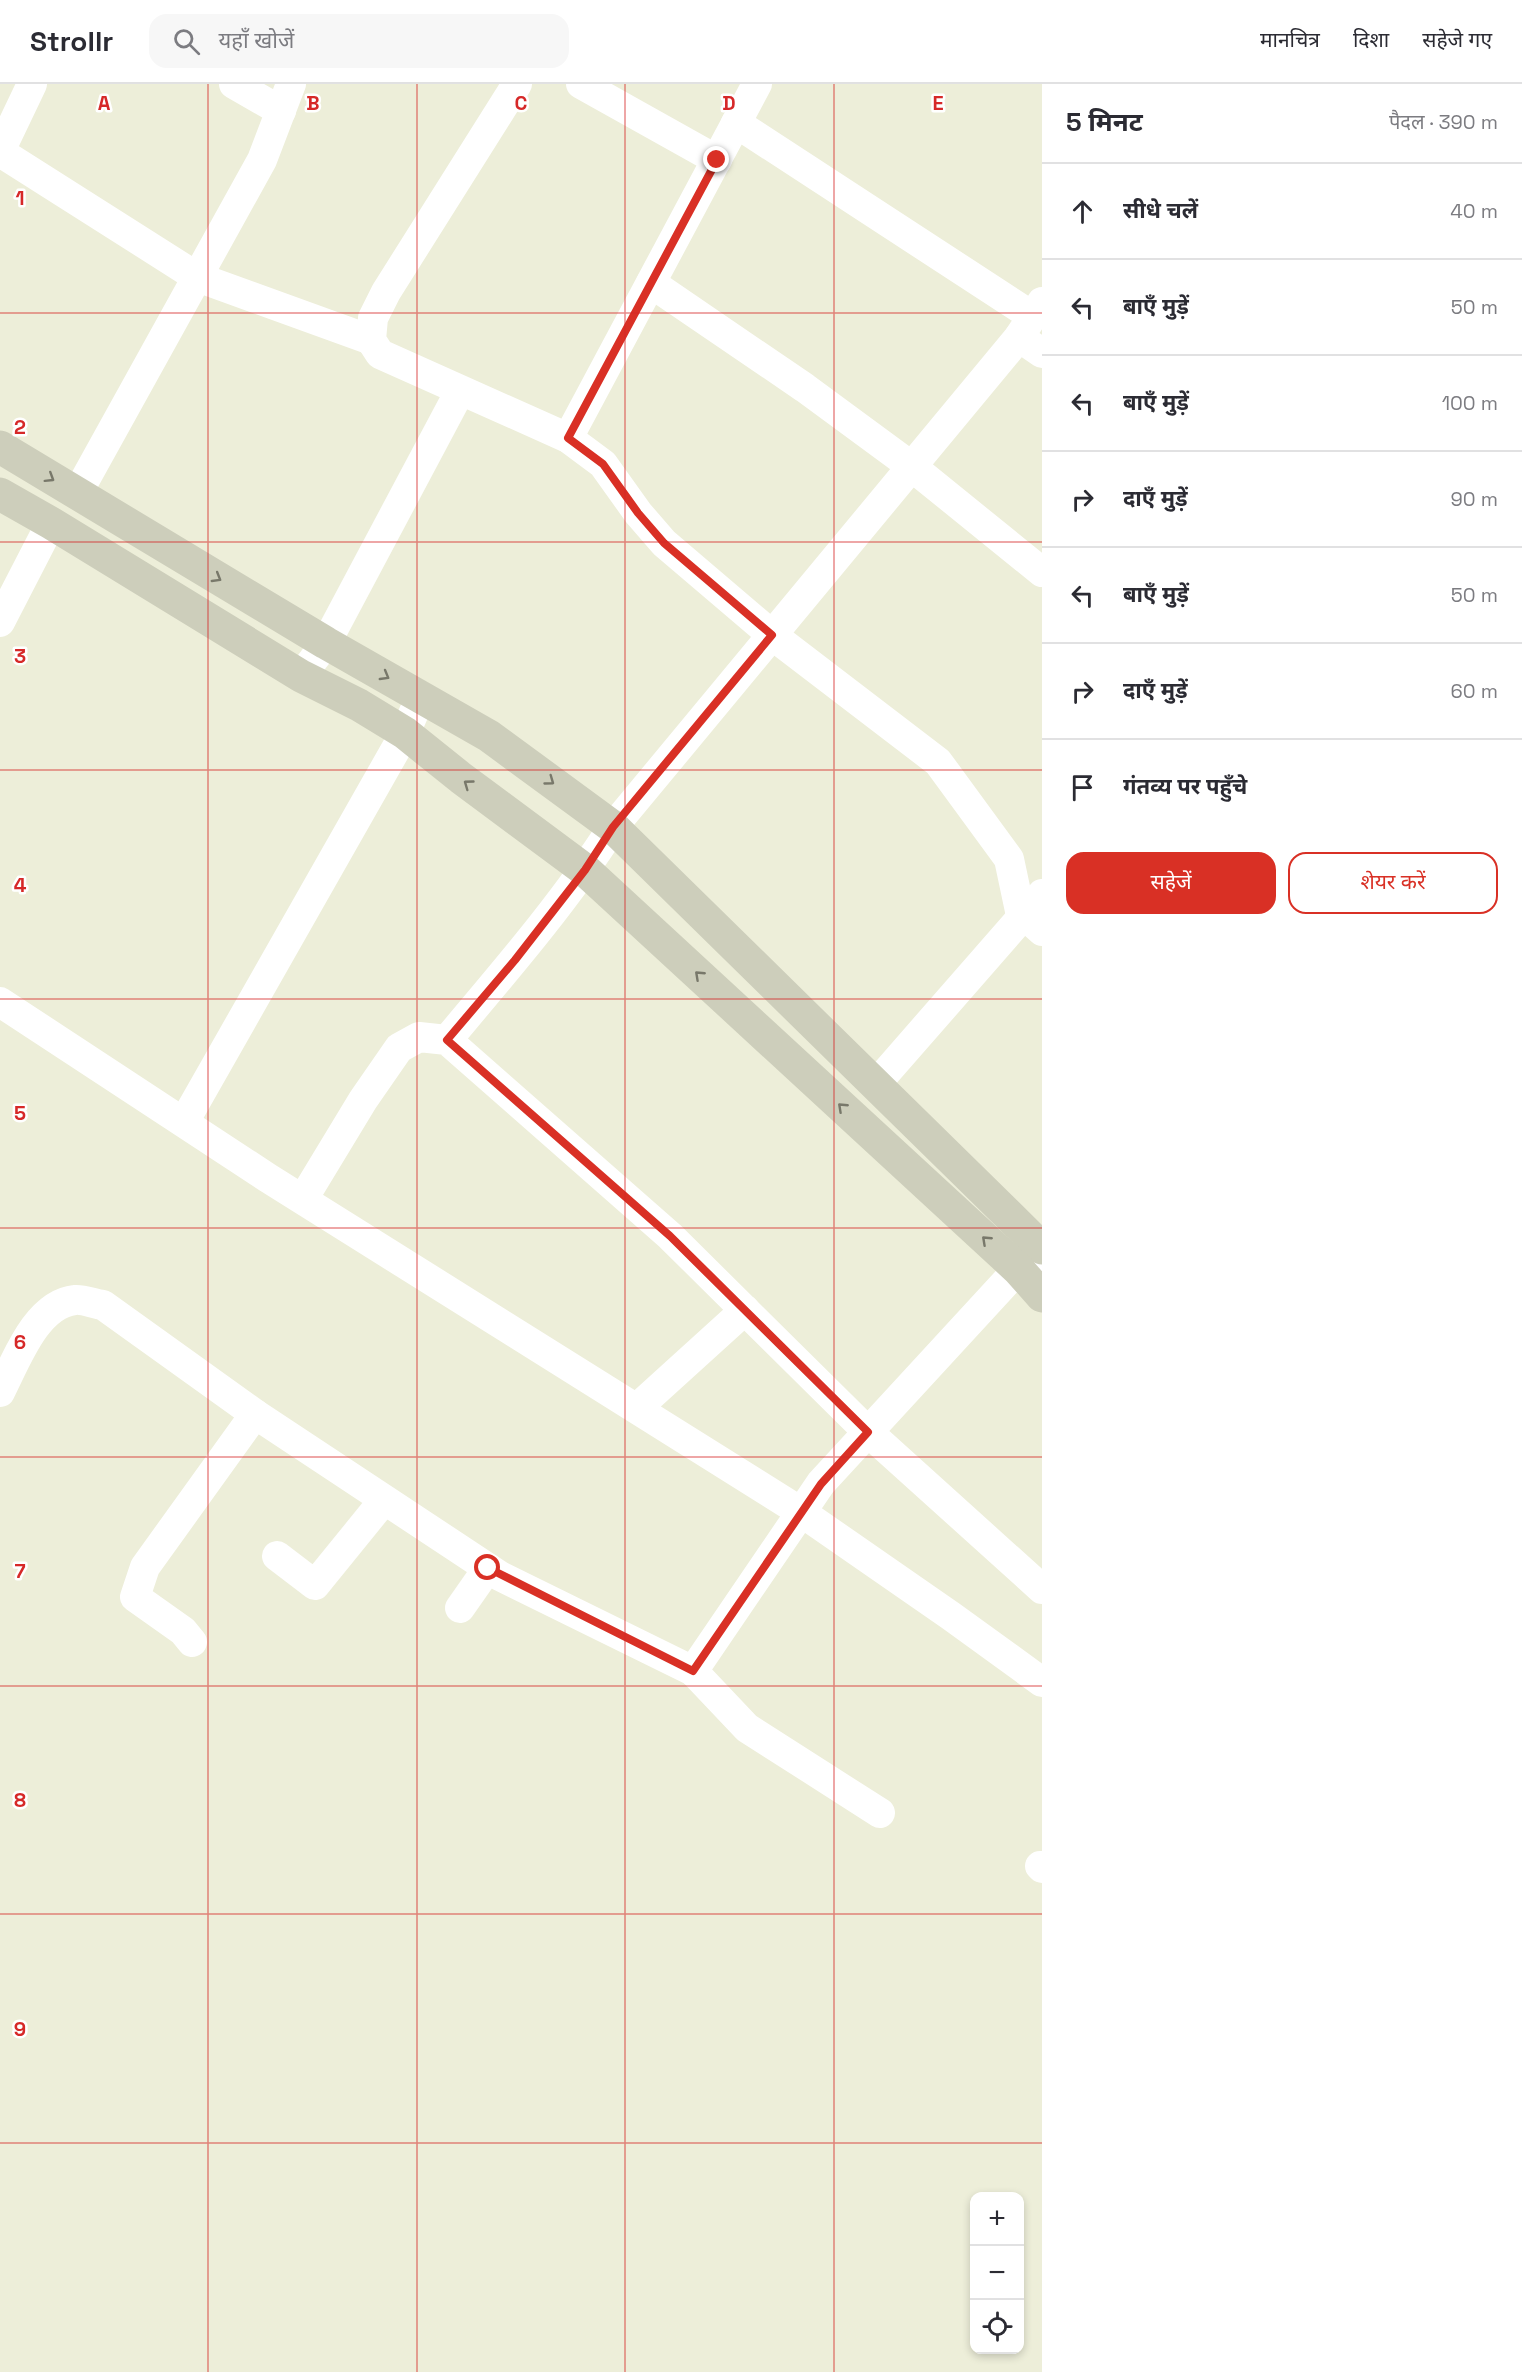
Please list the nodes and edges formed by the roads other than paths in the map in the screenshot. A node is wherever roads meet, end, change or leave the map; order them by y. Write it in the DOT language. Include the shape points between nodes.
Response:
graph roads {
  1 [pos="32,84"];
  2 [pos="234,84"];
  3 [pos="517,84"];
  4 [pos="581,84"];
  5 [pos="757,84"];
  6 [pos="286,97"];
  7 [pos="736,123"];
  8 [pos="0,152"];
  9 [pos="717,160"];
  10 [pos="197,277"];
  11 [pos="651,283"];
  12 [pos="1034,327"];
  13 [pos="371,340"];
  14 [pos="460,391"];
  15 [pos="568,438"];
  16 [pos="0,447"];
  17 [pos="911,466"];
  18 [pos="0,494"];
  19 [pos="77,494"];
  20 [pos="51,523"];
  21 [pos="1042,573"];
  22 [pos="0,622"];
  23 [pos="772,635"];
  24 [pos="326,643"];
  25 [pos="301,676"];
  26 [pos="421,696"];
  27 [pos="405,733"];
  28 [pos="613,827"];
  29 [pos="585,870"];
  30 [pos="1036,914"];
  31 [pos="0,1002"];
  32 [pos="447,1040"];
  33 [pos="876,1084"];
  34 [pos="184,1122"];
  35 [pos="303,1199"];
  36 [pos="1042,1248"];
  37 [pos="1030,1262"];
  38 [pos="1042,1296"];
  39 [pos="746,1310"];
  40 [pos="0,1392"];
  41 [pos="637,1408"];
  42 [pos="255,1414"];
  43 [pos="868,1432"];
  44 [pos="384,1500"];
  45 [pos="801,1512"];
  46 [pos="277,1556"];
  47 [pos="488,1568"];
  48 [pos="1042,1589"];
  49 [pos="460,1608"];
  50 [pos="192,1642"];
  51 [pos="693,1671"];
  52 [pos="1042,1682"];
  53 [pos="880,1813"];
  1 -- 8 [label="street"];
  2 -- 6 [label="street"];
  3 -- 13 [label="street" via="386,292 373,318"];
  4 -- 9 [label="street"];
  5 -- 7 [label="street"];
  6 -- 10 [label="street" via="262,160"];
  7 -- 9 [label="street"];
  7 -- 12 [label="street"];
  8 -- 10 [label="street"];
  9 -- 11 [label="street"];
  10 -- 13 [label="street"];
  10 -- 19 [label="street"];
  11 -- 15 [label="street"];
  11 -- 17 [label="street"];
  12 -- 17 [label="street"];
  13 -- 14 [label="street" via="380,354"];
  14 -- 15 [label="street"];
  14 -- 24 [label="street"];
  15 -- 23 [label="street" via="603,464 664,543"];
  16 -- 19 [label="main road, one-way"];
  17 -- 21 [label="street"];
  17 -- 23 [label="street"];
  18 -- 20 [label="main road"];
  19 -- 24 [label="main road, one-way"];
  20 -- 22 [label="street"];
  20 -- 25 [label="main road"];
  23 -- 28 [label="street"];
  23 -- 30 [label="street" via="938,762 1009,859 1020,911"];
  24 -- 25 [label="street"];
  24 -- 26 [label="main road, one-way"];
  25 -- 27 [label="main road"];
  26 -- 27 [label="street"];
  26 -- 28 [label="main road, one-way" via="489,736"];
  29 -- 27 [label="main road, one-way"];
  27 -- 34 [label="street"];
  28 -- 29 [label="street"];
  28 -- 33 [label="main road"];
  29 -- 32 [label="street"];
  37 -- 29 [label="main road, one-way"];
  30 -- 33 [label="street"];
  31 -- 34 [label="street"];
  32 -- 35 [label="street" via="419,1037 399,1048"];
  32 -- 39 [label="street" via="670,1236"];
  33 -- 36 [label="main road"];
  34 -- 35 [label="street"];
  35 -- 41 [label="street"];
  37 -- 38 [label="main road"];
  37 -- 43 [label="street"];
  39 -- 41 [label="street"];
  39 -- 43 [label="street"];
  40 -- 42 [label="street" via="38,1321 52,1308 76,1299 103,1305"];
  41 -- 45 [label="street"];
  42 -- 44 [label="street"];
  42 -- 50 [label="street" via="145,1567 135,1597 183,1631"];
  43 -- 45 [label="street"];
  43 -- 48 [label="street"];
  44 -- 46 [label="street" via="315,1585"];
  44 -- 47 [label="street"];
  45 -- 51 [label="street"];
  45 -- 52 [label="street"];
  47 -- 49 [label="street"];
  47 -- 51 [label="street"];
  51 -- 53 [label="street" via="747,1728"];
}
